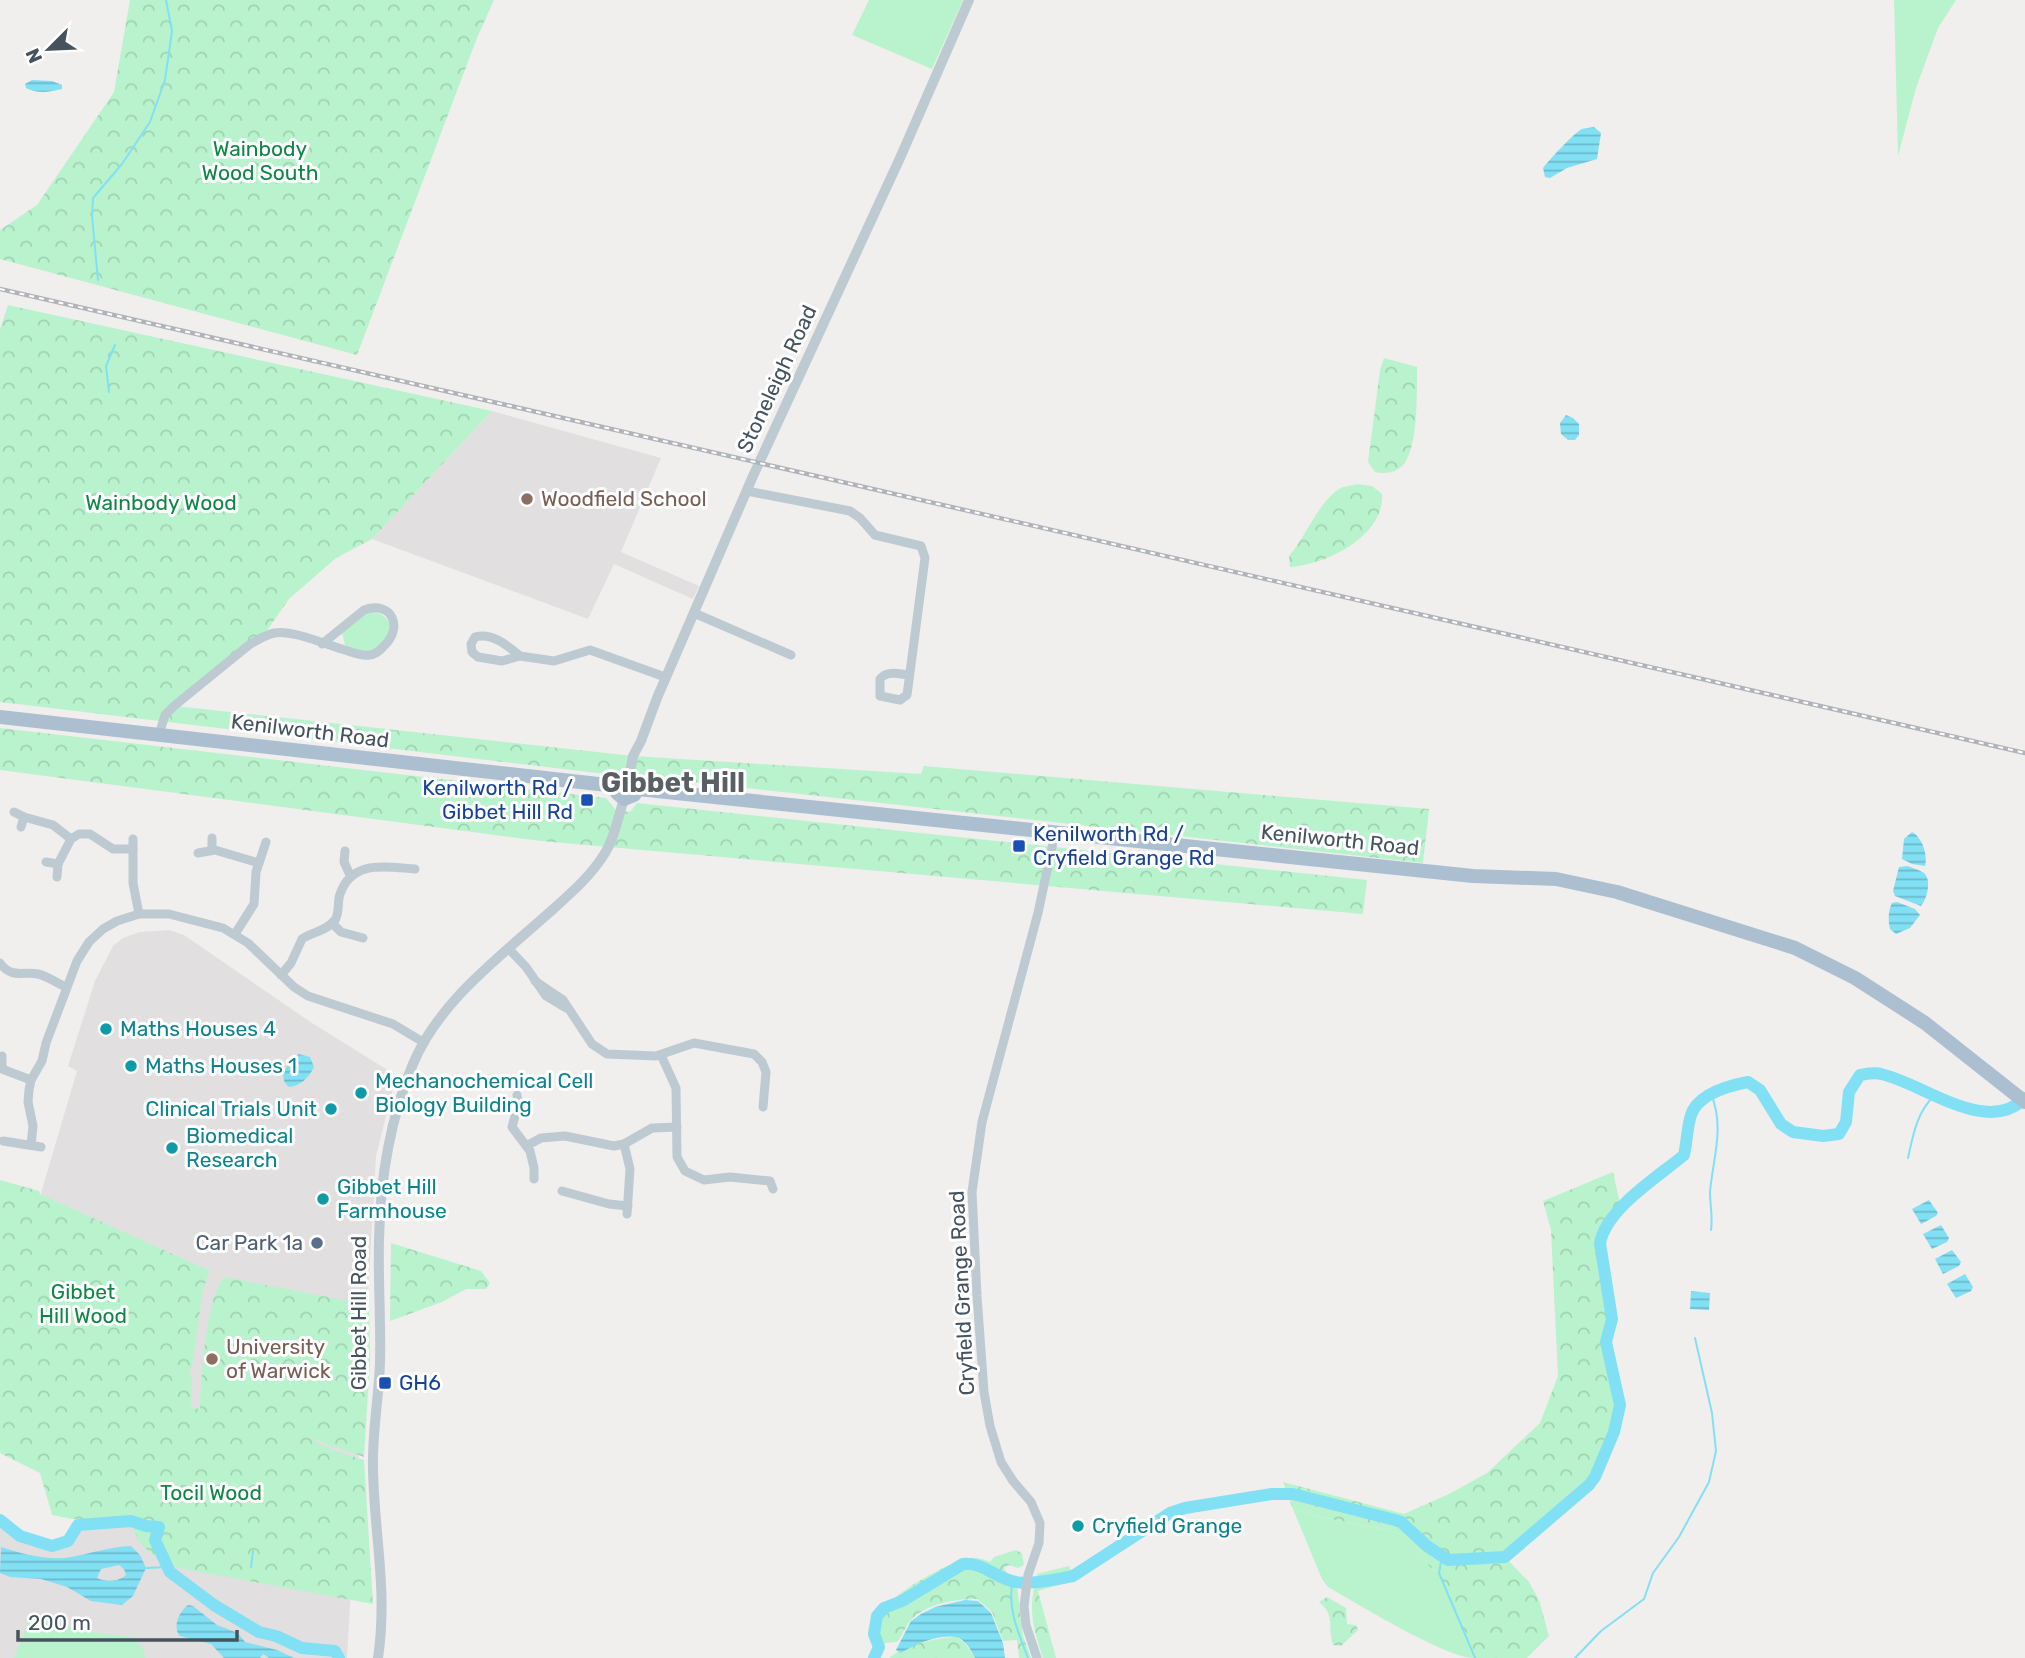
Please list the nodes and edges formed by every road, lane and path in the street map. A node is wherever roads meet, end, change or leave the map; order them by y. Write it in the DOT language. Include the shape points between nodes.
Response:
graph roads {
  1 [pos="969,0"];
  2 [pos="747,491"];
  3 [pos="694,613"];
  4 [pos="322,644"];
  5 [pos="520,656"];
  6 [pos="791,656"];
  7 [pos="909,675"];
  8 [pos="665,677"];
  9 [pos="0,717"];
  10 [pos="159,735"];
  11 [pos="633,783"];
  12 [pos="616,786"];
  13 [pos="624,799"];
  14 [pos="14,811"];
  15 [pos="1055,833"];
  16 [pos="212,838"];
  17 [pos="71,839"];
  18 [pos="266,842"];
  19 [pos="212,850"];
  20 [pos="345,851"];
  21 [pos="198,853"];
  22 [pos="46,862"];
  23 [pos="259,863"];
  24 [pos="58,864"];
  25 [pos="415,869"];
  26 [pos="57,877"];
  27 [pos="351,877"];
  28 [pos="139,914"];
  29 [pos="332,923"];
  30 [pos="235,934"];
  31 [pos="363,938"];
  32 [pos="509,949"];
  33 [pos="0,963"];
  34 [pos="281,975"];
  35 [pos="66,987"];
  36 [pos="424,1042"];
  37 [pos="661,1055"];
  38 [pos="2,1056"];
  39 [pos="1,1069"];
  40 [pos="31,1080"];
  41 [pos="517,1095"];
  42 [pos="2022,1099"];
  43 [pos="763,1107"];
  44 [pos="677,1127"];
  45 [pos="3,1141"];
  46 [pos="624,1143"];
  47 [pos="528,1145"];
  48 [pos="534,1179"];
  49 [pos="772,1181"];
  50 [pos="562,1191"];
  51 [pos="378,1658"];
  52 [pos="1037,1658"];
  1 -- 2 [label="street, Stoneleigh Road"];
  2 -- 3 [label="street, Stoneleigh Road"];
  2 -- 7 [label="street" via="850,511 875,535 921,546 925,558"];
  3 -- 6 [label="street"];
  3 -- 8 [label="street, Stoneleigh Road"];
  4 -- 4 [label="street" via="372,655 390,641 395,626 383,610 370,608"];
  4 -- 10 [label="street" via="288,632 263,636 174,706 165,715"];
  5 -- 5 [label="street" via="505,661 478,657 471,644 475,637 486,636 510,645"];
  5 -- 8 [label="street" via="554,661 590,650"];
  8 -- 11 [label="street, Stoneleigh Road" via="633,756"];
  9 -- 10 [label="main road, Kenilworth Road"];
  10 -- 12 [label="main road, Kenilworth Road"];
  11 -- 12 [label="main road" via="620,779"];
  11 -- 13 [label="main road" via="634,796"];
  11 -- 15 [label="main road, Kenilworth Road"];
  12 -- 13 [label="main road"];
  13 -- 32 [label="street, Gibbet Hill Road" via="610,845 598,863"];
  14 -- 17 [label="street" via="22,822 52,825"];
  15 -- 42 [label="main road, Kenilworth Road" via="1472,876 1556,879 1617,892 1795,948 1854,978 1925,1023"];
  15 -- 52 [label="street, Cryfield Grange Road" via="982,1122 972,1192 989,1426 1000,1461 1031,1502 1040,1523 1039,1543 1028,1575 1025,1618"];
  16 -- 19 [label="street"];
  17 -- 24 [label="street"];
  17 -- 28 [label="street" via="86,833 113,849 133,844"];
  18 -- 23 [label="street"];
  19 -- 21 [label="street"];
  19 -- 23 [label="street"];
  20 -- 27 [label="street"];
  22 -- 24 [label="street"];
  23 -- 30 [label="street" via="255,899"];
  24 -- 26 [label="street"];
  25 -- 27 [label="street" via="397,872 370,867"];
  27 -- 29 [label="street" via="341,892"];
  28 -- 30 [label="street" via="177,915"];
  28 -- 35 [label="street" via="96,935 83,950"];
  29 -- 31 [label="street" via="341,932"];
  29 -- 34 [label="street" via="302,939"];
  30 -- 34 [label="street"];
  32 -- 36 [label="street, Gibbet Hill Road" via="453,1003"];
  32 -- 37 [label="street" via="535,982 558,995 584,1035 600,1050 614,1055"];
  33 -- 35 [label="street" via="15,975 38,974"];
  34 -- 36 [label="street" via="308,996 393,1024"];
  35 -- 40 [label="street" via="42,1062"];
  36 -- 51 [label="street, Gibbet Hill Road" via="398,1111 380,1207 380,1385 373,1465 383,1594"];
  37 -- 43 [label="street" via="694,1043 754,1054 766,1072"];
  37 -- 44 [label="street" via="676,1088"];
  38 -- 39 [label="street"];
  39 -- 40 [label="street"];
  40 -- 45 [label="street" via="28,1096 36,1146"];
  41 -- 47 [label="street" via="512,1127"];
  44 -- 46 [label="street" via="648,1129"];
  44 -- 49 [label="street" via="679,1162 694,1178"];
  46 -- 47 [label="street" via="610,1145 565,1136"];
  46 -- 50 [label="street" via="629,1160 628,1210"];
  47 -- 48 [label="street"];
}
